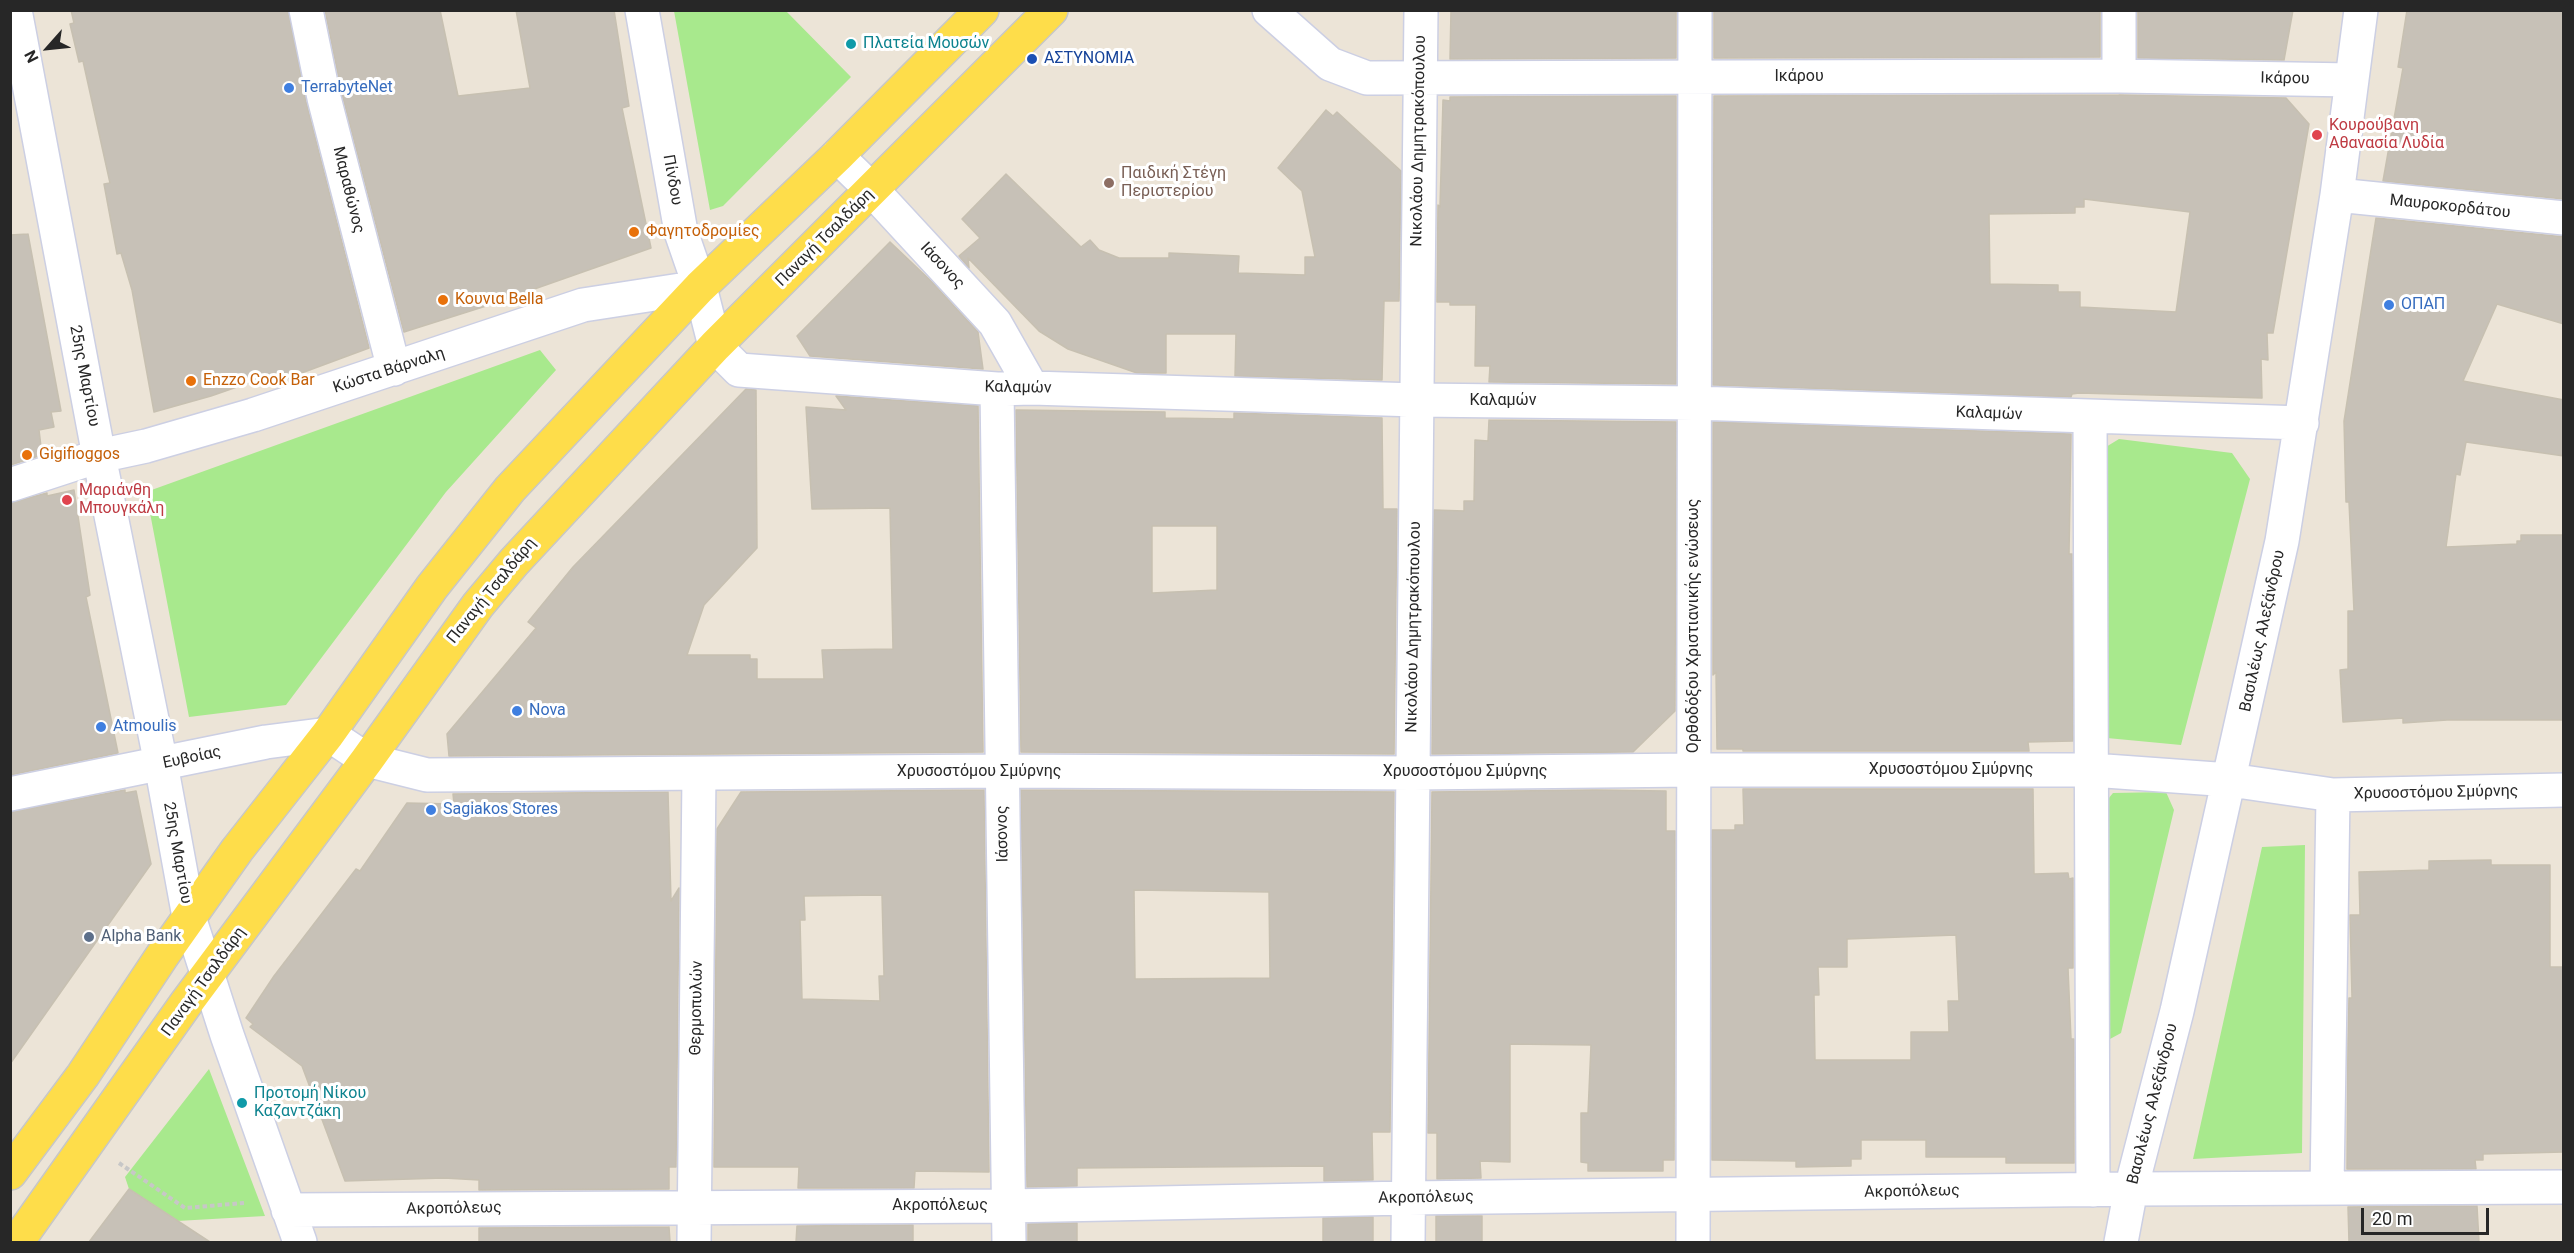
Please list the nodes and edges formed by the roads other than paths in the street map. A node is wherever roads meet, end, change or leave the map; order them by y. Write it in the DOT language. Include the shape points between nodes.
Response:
graph roads {
  1 [pos="15,10"];
  2 [pos="306,10"];
  3 [pos="642,10"];
  4 [pos="982,10"];
  5 [pos="1051,10"];
  6 [pos="1269,10"];
  7 [pos="1421,10"];
  8 [pos="1695,10"];
  9 [pos="2119,10"];
  10 [pos="2361,10"];
  11 [pos="2119,76"];
  12 [pos="1420,78"];
  13 [pos="1695,78"];
  14 [pos="2352,80"];
  15 [pos="23,119"];
  16 [pos="837,156"];
  17 [pos="873,191"];
  18 [pos="2337,195"];
  19 [pos="2564,218"];
  20 [pos="700,287"];
  21 [pos="715,346"];
  22 [pos="394,369"];
  23 [pos="1032,388"];
  24 [pos="997,389"];
  25 [pos="1416,400"];
  26 [pos="1694,402"];
  27 [pos="2090,417"];
  28 [pos="2302,423"];
  29 [pos="99,456"];
  30 [pos="10,485"];
  31 [pos="328,734"];
  32 [pos="367,760"];
  33 [pos="161,764"];
  34 [pos="1693,770"];
  35 [pos="2092,770"];
  36 [pos="1002,771"];
  37 [pos="1413,773"];
  38 [pos="699,774"];
  39 [pos="2230,780"];
  40 [pos="2564,790"];
  41 [pos="10,794"];
  42 [pos="2333,795"];
  43 [pos="189,917"];
  44 [pos="209,975"];
  45 [pos="10,1173"];
  46 [pos="2564,1187"];
  47 [pos="2327,1188"];
  48 [pos="2131,1189"];
  49 [pos="2093,1190"];
  50 [pos="1693,1195"];
  51 [pos="1408,1198"];
  52 [pos="286,1205"];
  53 [pos="694,1206"];
  54 [pos="1008,1206"];
  55 [pos="17,1242"];
  56 [pos="300,1242"];
  57 [pos="694,1242"];
  58 [pos="1009,1242"];
  59 [pos="1408,1242"];
  60 [pos="1693,1242"];
  61 [pos="2121,1242"];
  1 -- 15 [label="street, 25ης Μαρτίου"];
  2 -- 22 [label="street, Μαραθώνος" via="324,98"];
  3 -- 20 [label="street, Πίνδου" via="681,232"];
  4 -- 16 [label="main road"];
  5 -- 17 [label="main road, Παναγή Τσαλδάρη"];
  6 -- 12 [label="street, Ικάρου" via="1330,64 1367,78"];
  7 -- 12 [label="street, Νικολάου Δημητρακόπουλου"];
  8 -- 13 [label="street, Ορθοδόξου Χριστιανικής ενώσεως"];
  9 -- 11 [label="street"];
  10 -- 14 [label="street, Βασιλέως Αλεξάνδρου"];
  11 -- 13 [label="street, Ικάρου"];
  11 -- 14 [label="street, Ικάρου"];
  12 -- 13 [label="street, Ικάρου"];
  12 -- 25 [label="street, Νικολάου Δημητρακόπουλου"];
  13 -- 26 [label="street, Ορθοδόξου Χριστιανικής ενώσεως"];
  14 -- 18 [label="street, Βασιλέως Αλεξάνδρου"];
  15 -- 29 [label="street, 25ης Μαρτίου"];
  16 -- 17 [label="street, Ιάσονος"];
  16 -- 20 [label="main road"];
  17 -- 21 [label="main road, Παναγή Τσαλδάρη"];
  17 -- 23 [label="street, Ιάσονος" via="995,323"];
  18 -- 19 [label="street, Μαυροκορδάτου"];
  18 -- 28 [label="street, Βασιλέως Αλεξάνδρου"];
  20 -- 21 [label="street, Πίνδου"];
  20 -- 22 [label="street, Κώστα Βάρναλη" via="584,305"];
  20 -- 31 [label="main road" via="503,497 432,587"];
  21 -- 24 [label="street, Καλαμών" via="739,370"];
  21 -- 32 [label="main road, Παναγή Τσαλδάρη" via="507,570"];
  22 -- 29 [label="street, Κώστα Βάρναλη" via="253,415"];
  23 -- 24 [label="street, Καλαμών"];
  23 -- 25 [label="street, Καλαμών"];
  24 -- 36 [label="street, Ιάσονος"];
  25 -- 26 [label="street, Καλαμών"];
  25 -- 37 [label="street, Νικολάου Δημητρακόπουλου"];
  26 -- 27 [label="street, Καλαμών"];
  26 -- 34 [label="street, Ορθοδόξου Χριστιανικής ενώσεως"];
  27 -- 28 [label="street, Καλαμών"];
  27 -- 35 [label="street"];
  28 -- 39 [label="street, Βασιλέως Αλεξάνδρου" via="2282,541"];
  29 -- 30 [label="street, Κώστα Βάρναλη"];
  29 -- 33 [label="street, 25ης Μαρτίου"];
  31 -- 32 [label="street"];
  31 -- 33 [label="street, Ευβοίας" via="266,742"];
  31 -- 43 [label="main road"];
  32 -- 38 [label="street, Χρυσοστόμου Σμύρνης" via="427,776"];
  32 -- 44 [label="main road, Παναγή Τσαλδάρη"];
  33 -- 41 [label="street, Ευβοίας"];
  33 -- 43 [label="street, 25ης Μαρτίου"];
  34 -- 35 [label="street, Χρυσοστόμου Σμύρνης"];
  34 -- 37 [label="street, Χρυσοστόμου Σμύρνης"];
  34 -- 50 [label="street, Ορθοδόξου Χριστιανικής ενώσεως"];
  35 -- 39 [label="street, Χρυσοστόμου Σμύρνης"];
  35 -- 49 [label="street"];
  36 -- 37 [label="street, Χρυσοστόμου Σμύρνης"];
  36 -- 38 [label="street, Χρυσοστόμου Σμύρνης"];
  36 -- 54 [label="street, Ιάσονος"];
  37 -- 51 [label="street, Νικολάου Δημητρακόπουλου"];
  38 -- 53 [label="street, Θερμοπυλών"];
  39 -- 42 [label="street, Χρυσοστόμου Σμύρνης"];
  39 -- 48 [label="street, Βασιλέως Αλεξάνδρου"];
  40 -- 42 [label="street, Χρυσοστόμου Σμύρνης"];
  42 -- 47 [label="street"];
  43 -- 44 [label="street, 25ης Μαρτίου"];
  43 -- 45 [label="main road" via="83,1075"];
  44 -- 52 [label="street, 25ης Μαρτίου"];
  44 -- 55 [label="main road, Παναγή Τσαλδάρη"];
  46 -- 47 [label="street, Ακροπόλεως"];
  47 -- 48 [label="street, Ακροπόλεως"];
  48 -- 49 [label="street, Ακροπόλεως"];
  48 -- 61 [label="street, Βασιλέως Αλεξάνδρου"];
  49 -- 50 [label="street, Ακροπόλεως"];
  50 -- 51 [label="street, Ακροπόλεως"];
  50 -- 60 [label="street, Ορθοδόξου Χριστιανικής ενώσεως"];
  51 -- 54 [label="street, Ακροπόλεως"];
  51 -- 59 [label="street, Νικολάου Δημητρακόπουλου"];
  52 -- 53 [label="street, Ακροπόλεως"];
  52 -- 56 [label="street, 25ης Μαρτίου"];
  53 -- 54 [label="street, Ακροπόλεως"];
  53 -- 57 [label="street, Θερμοπυλών"];
  54 -- 58 [label="street, Ιάσονος"];
}
